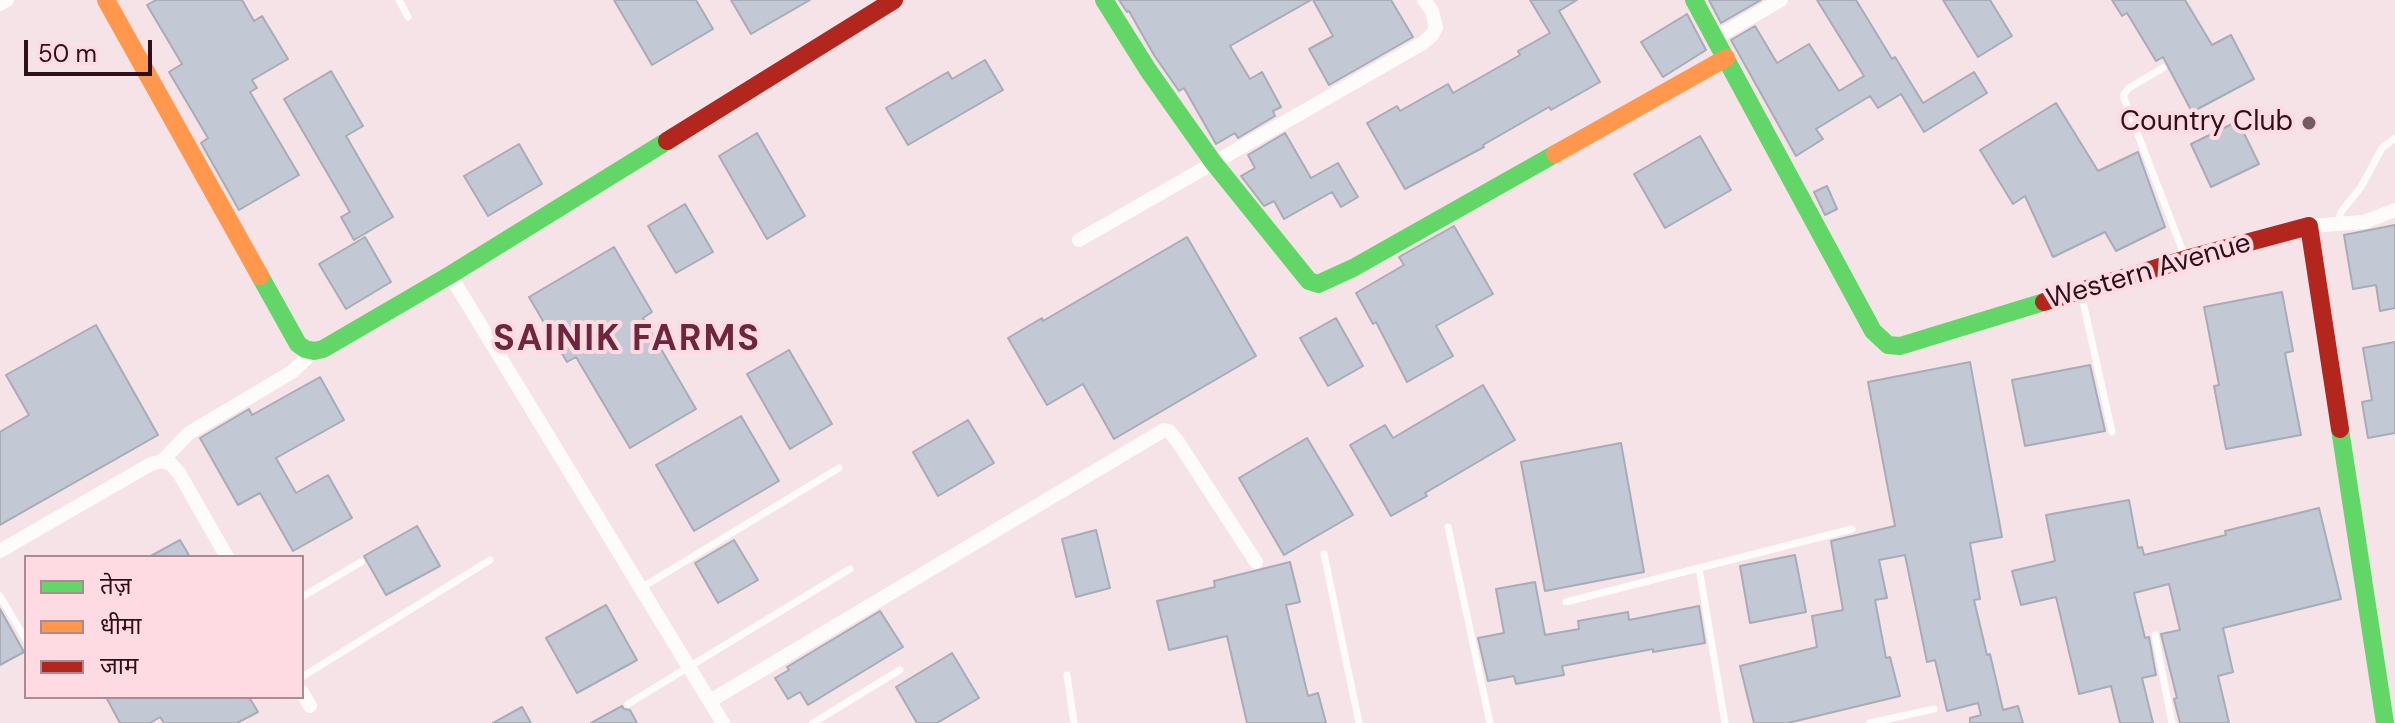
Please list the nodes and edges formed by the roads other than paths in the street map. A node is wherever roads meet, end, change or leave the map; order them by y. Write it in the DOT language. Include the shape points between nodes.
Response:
graph roads {
  1 [pos="7,0"];
  2 [pos="106,0"];
  3 [pos="399,0"];
  4 [pos="894,0"];
  5 [pos="1104,0"];
  6 [pos="1424,0"];
  7 [pos="1694,0"];
  8 [pos="1781,0"];
  9 [pos="0,4"];
  10 [pos="408,17"];
  11 [pos="1715,38"];
  12 [pos="1726,58"];
  13 [pos="2163,68"];
  14 [pos="2395,138"];
  15 [pos="1213,162"];
  16 [pos="2395,210"];
  17 [pos="2337,224"];
  18 [pos="2309,226"];
  19 [pos="1079,240"];
  20 [pos="2186,259"];
  21 [pos="450,275"];
  22 [pos="2080,291"];
  23 [pos="314,351"];
  24 [pos="2112,432"];
  25 [pos="162,461"];
  26 [pos="839,468"];
  27 [pos="1448,527"];
  28 [pos="1852,529"];
  29 [pos="0,551"];
  30 [pos="1324,554"];
  31 [pos="226,555"];
  32 [pos="490,560"];
  33 [pos="361,562"];
  34 [pos="1256,562"];
  35 [pos="1699,568"];
  36 [pos="850,569"];
  37 [pos="641,588"];
  38 [pos="0,596"];
  39 [pos="304,596"];
  40 [pos="1566,602"];
  41 [pos="2155,635"];
  42 [pos="24,637"];
  43 [pos="689,666"];
  44 [pos="900,670"];
  45 [pos="1067,675"];
  46 [pos="304,676"];
  47 [pos="304,696"];
  48 [pos="710,701"];
  49 [pos="628,704"];
  50 [pos="310,706"];
  51 [pos="1934,709"];
  52 [pos="723,723"];
  53 [pos="813,723"];
  54 [pos="1074,723"];
  55 [pos="1359,723"];
  56 [pos="1490,723"];
  57 [pos="1725,723"];
  58 [pos="1870,723"];
  59 [pos="2172,723"];
  60 [pos="2385,723"];
  1 -- 9 [label="street"];
  2 -- 23 [label="street" via="298,344"];
  3 -- 10 [label="lane"];
  4 -- 21 [label="street"];
  5 -- 15 [label="street"];
  6 -- 15 [label="street" via="1436,27 1423,43"];
  7 -- 11 [label="street, Western Avenue"];
  8 -- 11 [label="street"];
  11 -- 12 [label="street, Western Avenue"];
  12 -- 15 [label="street" via="1318,284 1300,272"];
  12 -- 22 [label="street, Western Avenue" via="1873,331 1888,345 1900,346"];
  13 -- 20 [label="lane" via="2124,94"];
  14 -- 17 [label="lane" via="2382,148"];
  15 -- 19 [label="street"];
  16 -- 17 [label="street" via="2364,222"];
  17 -- 18 [label="street"];
  18 -- 20 [label="street, Western Avenue"];
  18 -- 60 [label="street"];
  20 -- 22 [label="street, Western Avenue"];
  21 -- 23 [label="street"];
  21 -- 37 [label="street"];
  22 -- 24 [label="lane"];
  23 -- 25 [label="street" via="292,372 189,433"];
  25 -- 29 [label="street"];
  25 -- 31 [label="street" via="179,473"];
  26 -- 37 [label="lane"];
  27 -- 56 [label="lane"];
  28 -- 35 [label="lane"];
  30 -- 55 [label="lane"];
  32 -- 46 [label="lane"];
  33 -- 39 [label="lane"];
  34 -- 48 [label="street" via="1178,442 1164,430"];
  35 -- 40 [label="lane"];
  35 -- 57 [label="lane"];
  36 -- 43 [label="lane"];
  37 -- 43 [label="street"];
  38 -- 42 [label="lane"];
  41 -- 59 [label="lane"];
  43 -- 48 [label="street"];
  43 -- 49 [label="lane"];
  44 -- 53 [label="lane"];
  45 -- 54 [label="lane"];
  47 -- 50 [label="street"];
  48 -- 52 [label="street"];
  51 -- 58 [label="lane"];
}
